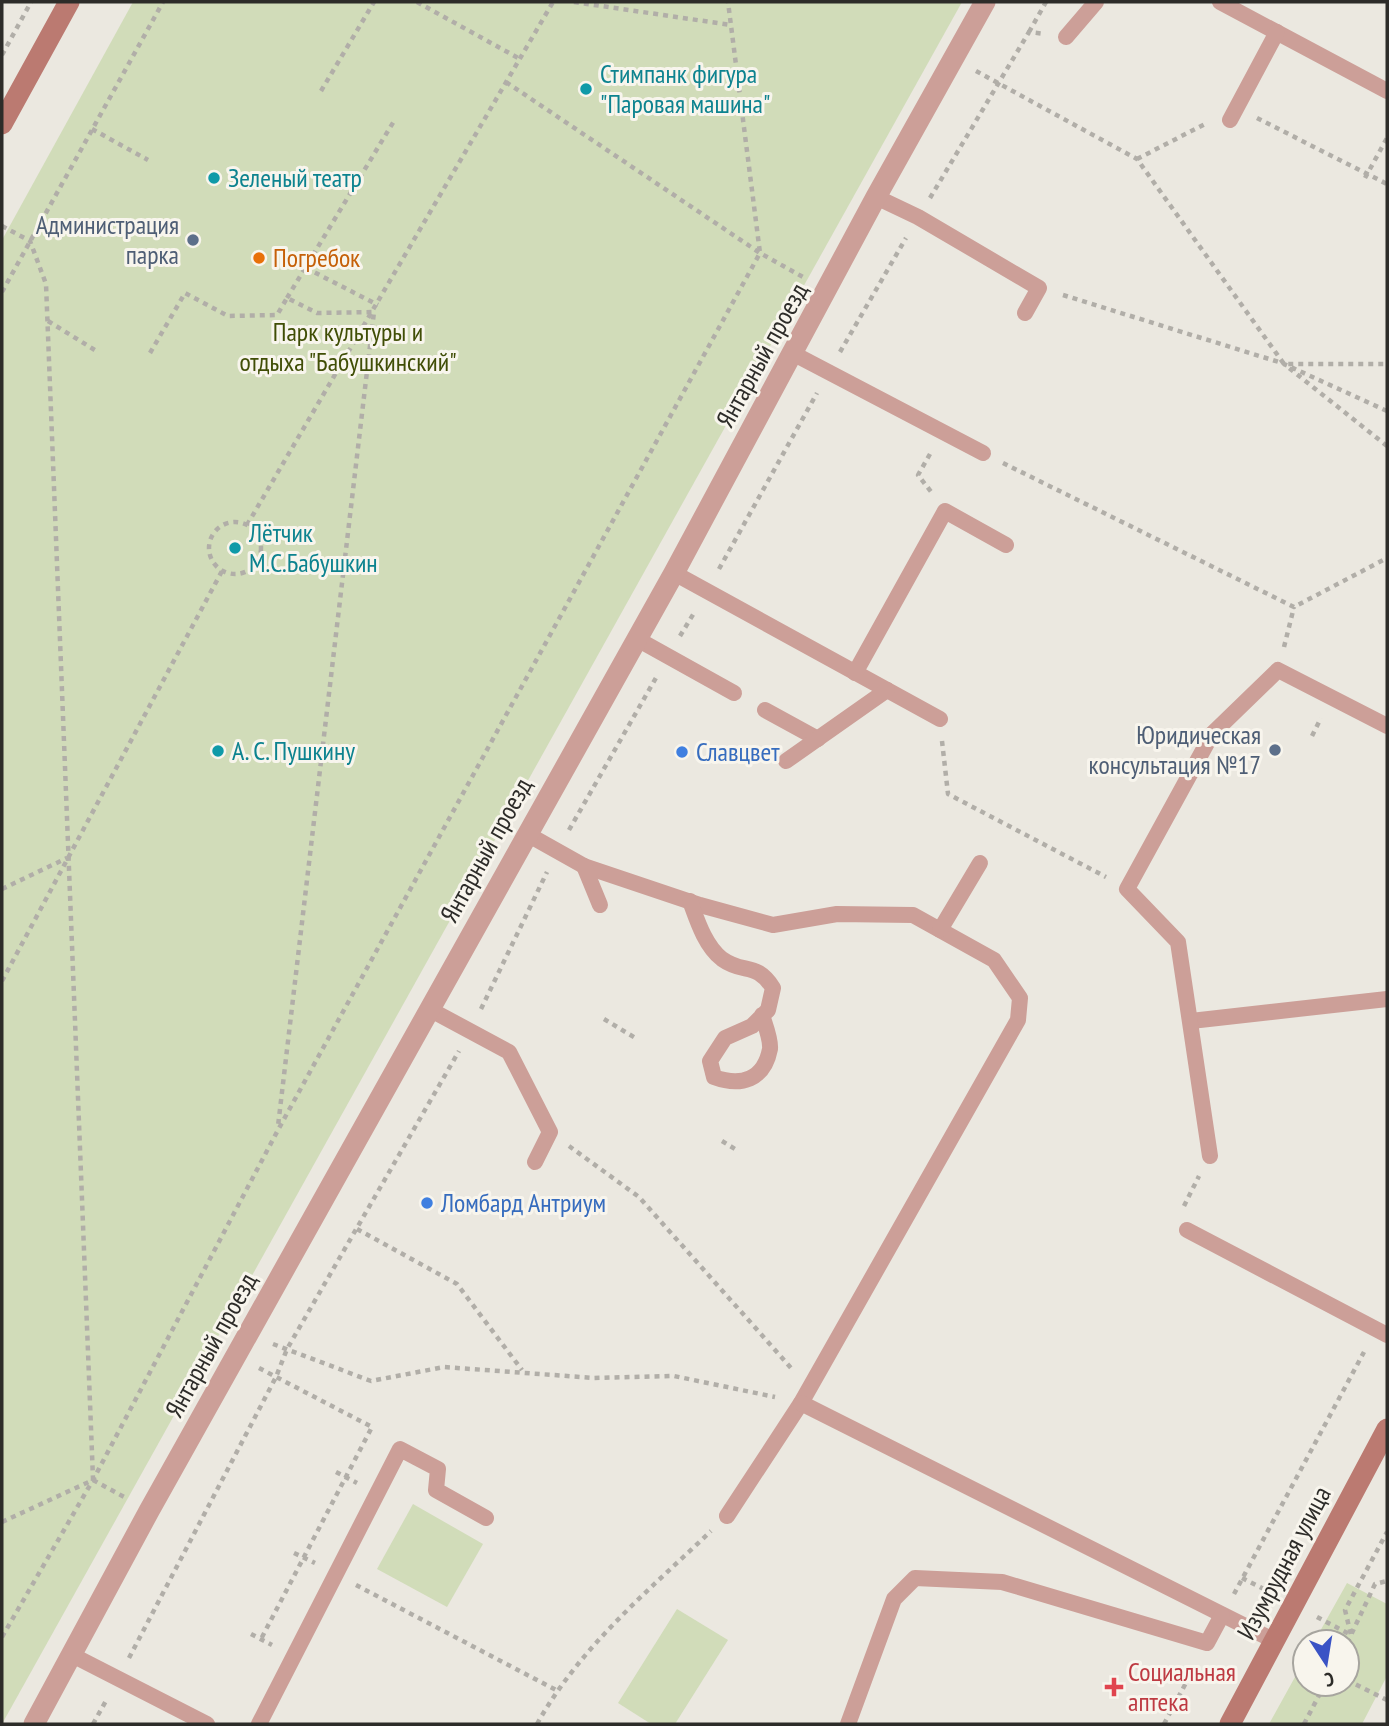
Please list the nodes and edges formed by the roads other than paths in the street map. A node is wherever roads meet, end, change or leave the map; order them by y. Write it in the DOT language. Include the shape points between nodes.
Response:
graph roads {
  1 [pos="985,2"];
  2 [pos="1096,2"];
  3 [pos="1220,2"];
  4 [pos="64,3"];
  5 [pos="1276,33"];
  6 [pos="1066,37"];
  7 [pos="1387,91"];
  8 [pos="1234,114"];
  9 [pos="2,124"];
  10 [pos="876,197"];
  11 [pos="1025,313"];
  12 [pos="794,354"];
  13 [pos="983,453"];
  14 [pos="1006,545"];
  15 [pos="674,573"];
  16 [pos="637,639"];
  17 [pos="855,673"];
  18 [pos="887,690"];
  19 [pos="734,693"];
  20 [pos="765,710"];
  21 [pos="940,719"];
  22 [pos="1387,726"];
  23 [pos="818,739"];
  24 [pos="786,761"];
  25 [pos="527,834"];
  26 [pos="980,863"];
  27 [pos="584,866"];
  28 [pos="690,901"];
  29 [pos="600,905"];
  30 [pos="940,930"];
  31 [pos="1387,999"];
  32 [pos="429,1009"];
  33 [pos="762,1015"];
  34 [pos="1191,1021"];
  35 [pos="1210,1156"];
  36 [pos="535,1162"];
  37 [pos="1187,1230"];
  38 [pos="1381,1332"];
  39 [pos="801,1403"];
  40 [pos="1387,1429"];
  41 [pos="727,1516"];
  42 [pos="486,1518"];
  43 [pos="1222,1615"];
  44 [pos="1275,1641"];
  45 [pos="72,1655"];
  46 [pos="34,1724"];
  47 [pos="207,1724"];
  48 [pos="259,1724"];
  49 [pos="848,1724"];
  50 [pos="1230,1724"];
  1 -- 10 [label="street, Янтарный проезд"];
  2 -- 6 [label="lane"];
  3 -- 5 [label="lane"];
  4 -- 9 [label="street"];
  5 -- 7 [label="lane"];
  5 -- 8 [label="lane"];
  10 -- 11 [label="lane" via="1039,288"];
  10 -- 12 [label="street, Янтарный проезд"];
  12 -- 13 [label="lane"];
  12 -- 15 [label="street, Янтарный проезд"];
  14 -- 17 [label="lane" via="946,511"];
  15 -- 16 [label="street, Янтарный проезд"];
  15 -- 17 [label="lane"];
  16 -- 19 [label="lane"];
  16 -- 25 [label="street, Янтарный проезд"];
  17 -- 18 [label="lane"];
  18 -- 21 [label="lane"];
  18 -- 23 [label="lane"];
  20 -- 23 [label="lane"];
  22 -- 34 [label="lane" via="1278,670 1212,734 1128,888 1178,942"];
  23 -- 24 [label="lane"];
  25 -- 27 [label="lane"];
  25 -- 32 [label="street, Янтарный проезд"];
  26 -- 30 [label="lane"];
  27 -- 28 [label="lane"];
  27 -- 29 [label="lane"];
  28 -- 30 [label="lane" via="773,925 837,914 913,915"];
  28 -- 33 [label="lane" via="703,934 722,959 764,973 774,988"];
  30 -- 39 [label="lane" via="994,960 1020,998 1018,1020"];
  31 -- 34 [label="lane"];
  32 -- 36 [label="lane" via="509,1052 550,1132"];
  32 -- 45 [label="street, Янтарный проезд"];
  33 -- 33 [label="lane" via="752,1026 724,1038 710,1060 715,1077 728,1083 748,1082 761,1072 770,1047"];
  34 -- 35 [label="lane"];
  37 -- 38 [label="lane"];
  39 -- 41 [label="lane"];
  39 -- 43 [label="lane"];
  40 -- 44 [label="street, Изумрудная улица"];
  42 -- 48 [label="lane" via="436,1490 438,1469 400,1449"];
  43 -- 44 [label="lane"];
  43 -- 49 [label="lane" via="1207,1643 1002,1582 915,1578 894,1599"];
  44 -- 50 [label="street, Изумрудная улица"];
  45 -- 46 [label="street, Янтарный проезд"];
  45 -- 47 [label="lane"];
}
